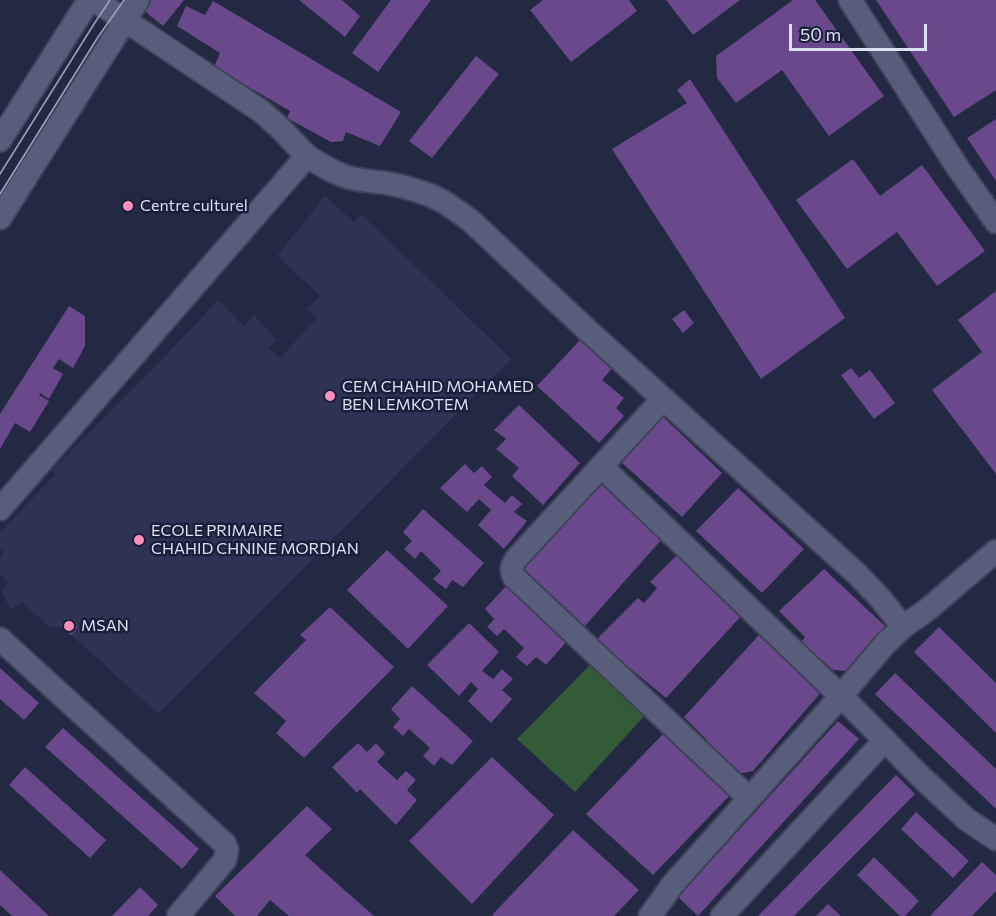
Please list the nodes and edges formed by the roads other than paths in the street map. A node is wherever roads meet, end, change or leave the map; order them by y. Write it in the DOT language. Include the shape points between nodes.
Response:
graph roads {
  1 [pos="91,0"];
  2 [pos="138,0"];
  3 [pos="850,0"];
  4 [pos="125,20"];
  5 [pos="0,140"];
  6 [pos="307,156"];
  7 [pos="0,218"];
  8 [pos="996,222"];
  9 [pos="663,399"];
  10 [pos="602,466"];
  11 [pos="0,509"];
  12 [pos="996,551"];
  13 [pos="903,627"];
  14 [pos="0,639"];
  15 [pos="841,696"];
  16 [pos="885,740"];
  17 [pos="749,798"];
  18 [pos="996,839"];
  19 [pos="188,913"];
  20 [pos="650,916"];
  21 [pos="722,916"];
  1 -- 4 [label="street"];
  1 -- 5 [label="street"];
  2 -- 4 [label="street"];
  3 -- 8 [label="street"];
  4 -- 6 [label="street" via="261,111"];
  4 -- 7 [label="street"];
  6 -- 9 [label="street" via="345,176 412,189 454,208"];
  6 -- 11 [label="street"];
  9 -- 10 [label="street"];
  9 -- 13 [label="street" via="857,574"];
  10 -- 15 [label="street"];
  10 -- 17 [label="street" via="516,559 511,571"];
  12 -- 13 [label="street"];
  13 -- 15 [label="street"];
  14 -- 19 [label="street" via="225,844 225,860"];
  15 -- 16 [label="street"];
  15 -- 17 [label="street"];
  16 -- 18 [label="street" via="966,819"];
  16 -- 21 [label="street"];
  17 -- 20 [label="street"];
}
